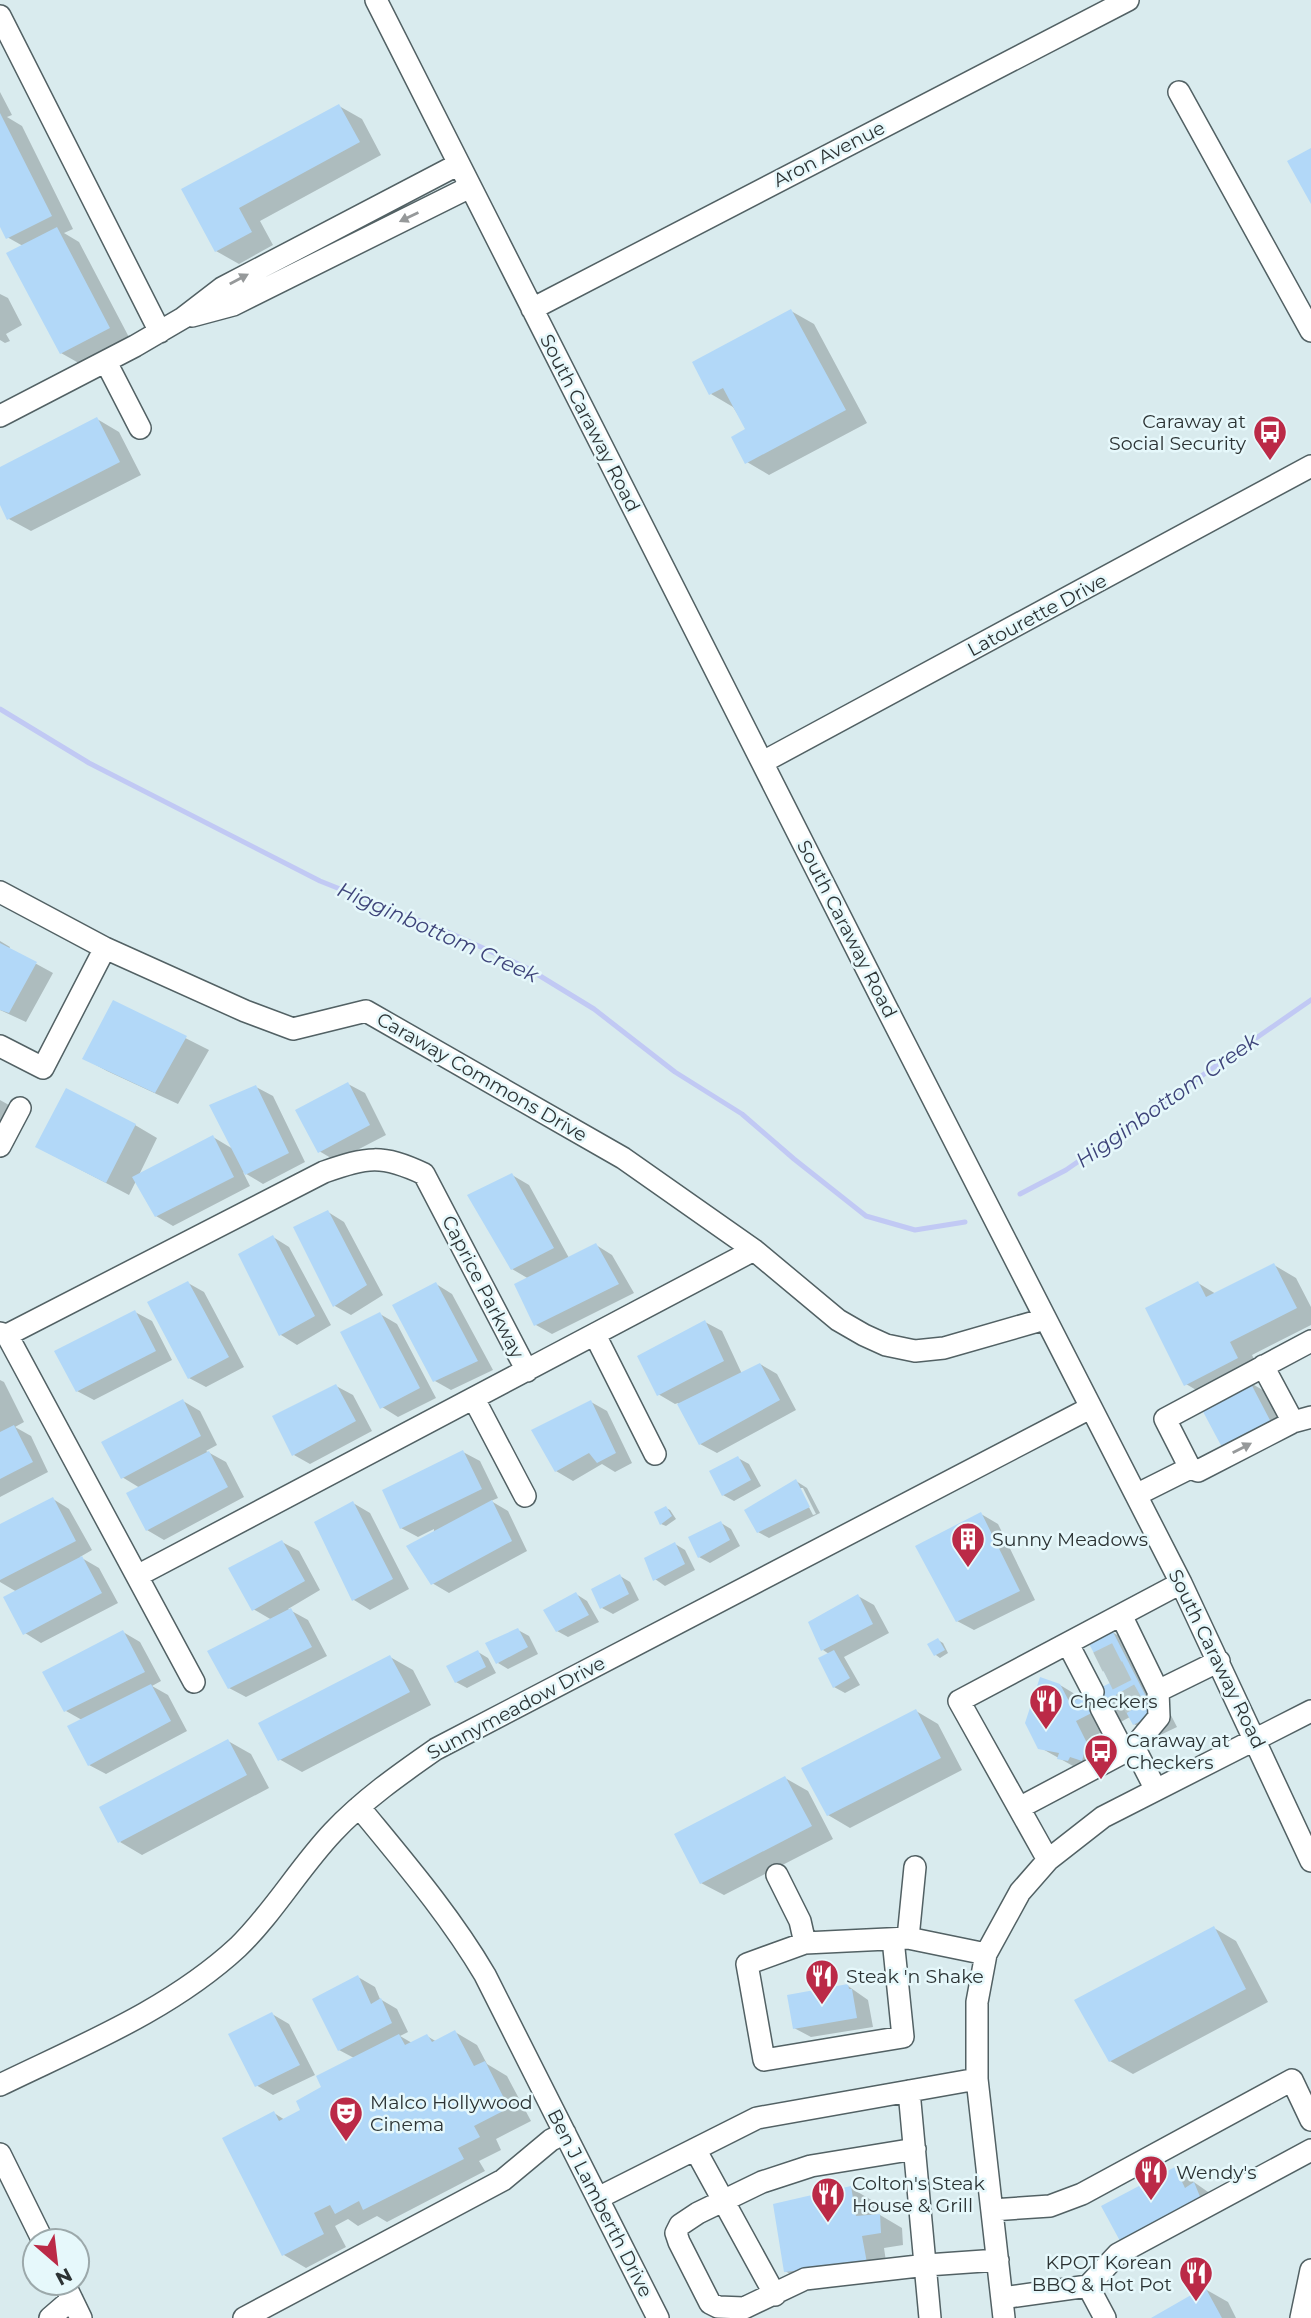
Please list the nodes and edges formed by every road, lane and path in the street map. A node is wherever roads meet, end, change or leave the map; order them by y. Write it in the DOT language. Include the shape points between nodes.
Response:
graph roads {
  1 [pos="376,0"];
  2 [pos="1128,0"];
  3 [pos="0,16"];
  4 [pos="1179,92"];
  5 [pos="459,164"];
  6 [pos="470,187"];
  7 [pos="532,309"];
  8 [pos="183,318"];
  9 [pos="1311,331"];
  10 [pos="160,332"];
  11 [pos="106,362"];
  12 [pos="0,416"];
  13 [pos="140,428"];
  14 [pos="1311,466"];
  15 [pos="763,762"];
  16 [pos="0,892"];
  17 [pos="105,948"];
  18 [pos="0,1046"];
  19 [pos="20,1108"];
  20 [pos="0,1146"];
  21 [pos="754,1250"];
  22 [pos="1045,1319"];
  23 [pos="3,1334"];
  24 [pos="595,1335"];
  25 [pos="1311,1340"];
  26 [pos="1263,1366"];
  27 [pos="527,1371"];
  28 [pos="474,1399"];
  29 [pos="1090,1408"];
  30 [pos="1302,1419"];
  31 [pos="655,1454"];
  32 [pos="1191,1468"];
  33 [pos="1136,1495"];
  34 [pos="525,1496"];
  35 [pos="137,1576"];
  36 [pos="1181,1583"];
  37 [pos="1121,1615"];
  38 [pos="1068,1644"];
  39 [pos="1219,1661"];
  40 [pos="194,1682"];
  41 [pos="1153,1689"];
  42 [pos="1311,1710"];
  43 [pos="1255,1739"];
  44 [pos="1129,1750"];
  45 [pos="1156,1790"];
  46 [pos="359,1807"];
  47 [pos="1019,1808"];
  48 [pos="1048,1860"];
  49 [pos="1311,1861"];
  50 [pos="915,1867"];
  51 [pos="777,1875"];
  52 [pos="901,1938"];
  53 [pos="805,1943"];
  54 [pos="986,1954"];
  55 [pos="977,2079"];
  56 [pos="0,2085"];
  57 [pos="909,2091"];
  58 [pos="1311,2120"];
  59 [pos="565,2133"];
  60 [pos="695,2149"];
  61 [pos="915,2149"];
  62 [pos="1311,2150"];
  63 [pos="0,2154"];
  64 [pos="598,2199"];
  65 [pos="724,2201"];
  66 [pos="992,2210"];
  67 [pos="36,2227"];
  68 [pos="998,2260"];
  69 [pos="927,2265"];
  70 [pos="1311,2270"];
  71 [pos="1088,2286"];
  72 [pos="775,2295"];
  73 [pos="72,2300"];
  74 [pos="1003,2308"];
  75 [pos="50,2318"];
  76 [pos="244,2318"];
  77 [pos="658,2318"];
  78 [pos="930,2318"];
  79 [pos="1105,2318"];
  80 [pos="1301,2318"];
  1 -- 5 [label="street, South Caraway Road"];
  2 -- 7 [label="street, Aron Avenue"];
  3 -- 10 [label="street"];
  4 -- 9 [label="street"];
  5 -- 6 [label="street, South Caraway Road"];
  8 -- 5 [label="street, one-way" via="222,288"];
  6 -- 7 [label="street, South Caraway Road"];
  6 -- 8 [label="street, one-way" via="233,305"];
  7 -- 15 [label="street, South Caraway Road"];
  8 -- 10 [label="street"];
  10 -- 11 [label="street"];
  11 -- 12 [label="street"];
  11 -- 13 [label="street"];
  14 -- 15 [label="street, Latourette Drive"];
  15 -- 22 [label="street, South Caraway Road"];
  16 -- 17 [label="street, Caraway Commons Drive"];
  17 -- 18 [label="street" via="43,1068"];
  17 -- 21 [label="street, Caraway Commons Drive" via="293,1030 366,1011 623,1158"];
  19 -- 20 [label="street"];
  21 -- 22 [label="street" via="838,1320 902,1349 944,1348"];
  21 -- 24 [label="street, Caprice Parkway"];
  22 -- 29 [label="street, South Caraway Road"];
  23 -- 27 [label="street, Caprice Parkway" via="324,1172 363,1159 399,1163 424,1174"];
  23 -- 35 [label="street"];
  24 -- 27 [label="street, Caprice Parkway"];
  24 -- 31 [label="street"];
  25 -- 26 [label="street"];
  26 -- 30 [label="street"];
  26 -- 32 [label="street" via="1165,1419"];
  27 -- 28 [label="street"];
  28 -- 34 [label="street"];
  28 -- 35 [label="street"];
  29 -- 33 [label="street, South Caraway Road"];
  29 -- 46 [label="street, Sunnymeadow Drive" via="436,1749"];
  32 -- 30 [label="street, one-way" via="1198,1471"];
  32 -- 33 [label="street"];
  33 -- 36 [label="street, South Caraway Road"];
  35 -- 40 [label="street"];
  36 -- 37 [label="street"];
  36 -- 39 [label="street, South Caraway Road"];
  37 -- 38 [label="street"];
  37 -- 41 [label="street" via="1134,1655"];
  38 -- 44 [label="street" via="1100,1690"];
  38 -- 47 [label="street" via="959,1701"];
  39 -- 41 [label="street"];
  39 -- 43 [label="street, South Caraway Road"];
  41 -- 44 [label="street" via="1159,1717"];
  42 -- 43 [label="street"];
  43 -- 45 [label="street"];
  43 -- 49 [label="street, South Caraway Road"];
  44 -- 45 [label="street"];
  44 -- 47 [label="street"];
  45 -- 48 [label="street" via="1103,1817"];
  46 -- 56 [label="street, Sunnymeadow Drive" via="297,1873 257,1927 208,1973 163,2003"];
  46 -- 59 [label="street, Ben J Lamberth Drive" via="461,1935"];
  47 -- 48 [label="street"];
  48 -- 54 [label="street" via="1020,1892"];
  50 -- 52 [label="street"];
  51 -- 53 [label="street" via="800,1921"];
  52 -- 53 [label="street"];
  52 -- 53 [label="street" via="903,2037 764,2060 747,1964"];
  52 -- 54 [label="street"];
  54 -- 55 [label="street" via="977,2002"];
  55 -- 57 [label="street"];
  55 -- 66 [label="street"];
  57 -- 60 [label="street" via="772,2113"];
  57 -- 61 [label="street"];
  58 -- 66 [label="street" via="1292,2080 1082,2194 1050,2206"];
  59 -- 64 [label="street, Ben J Lamberth Drive"];
  59 -- 76 [label="street" via="503,2180"];
  60 -- 64 [label="street"];
  60 -- 65 [label="street"];
  61 -- 65 [label="street" via="811,2166"];
  61 -- 69 [label="street"];
  62 -- 71 [label="street" via="1118,2255"];
  63 -- 67 [label="street"];
  64 -- 77 [label="street, Ben J Lamberth Drive"];
  65 -- 72 [label="street"];
  65 -- 72 [label="street" via="680,2225 676,2233 710,2303 744,2308"];
  66 -- 68 [label="street"];
  68 -- 69 [label="street"];
  68 -- 74 [label="street"];
  69 -- 72 [label="street" via="805,2278"];
  69 -- 78 [label="street"];
  70 -- 80 [label="street"];
  71 -- 74 [label="street"];
  71 -- 79 [label="street"];
  73 -- 75 [label="street"];
}
